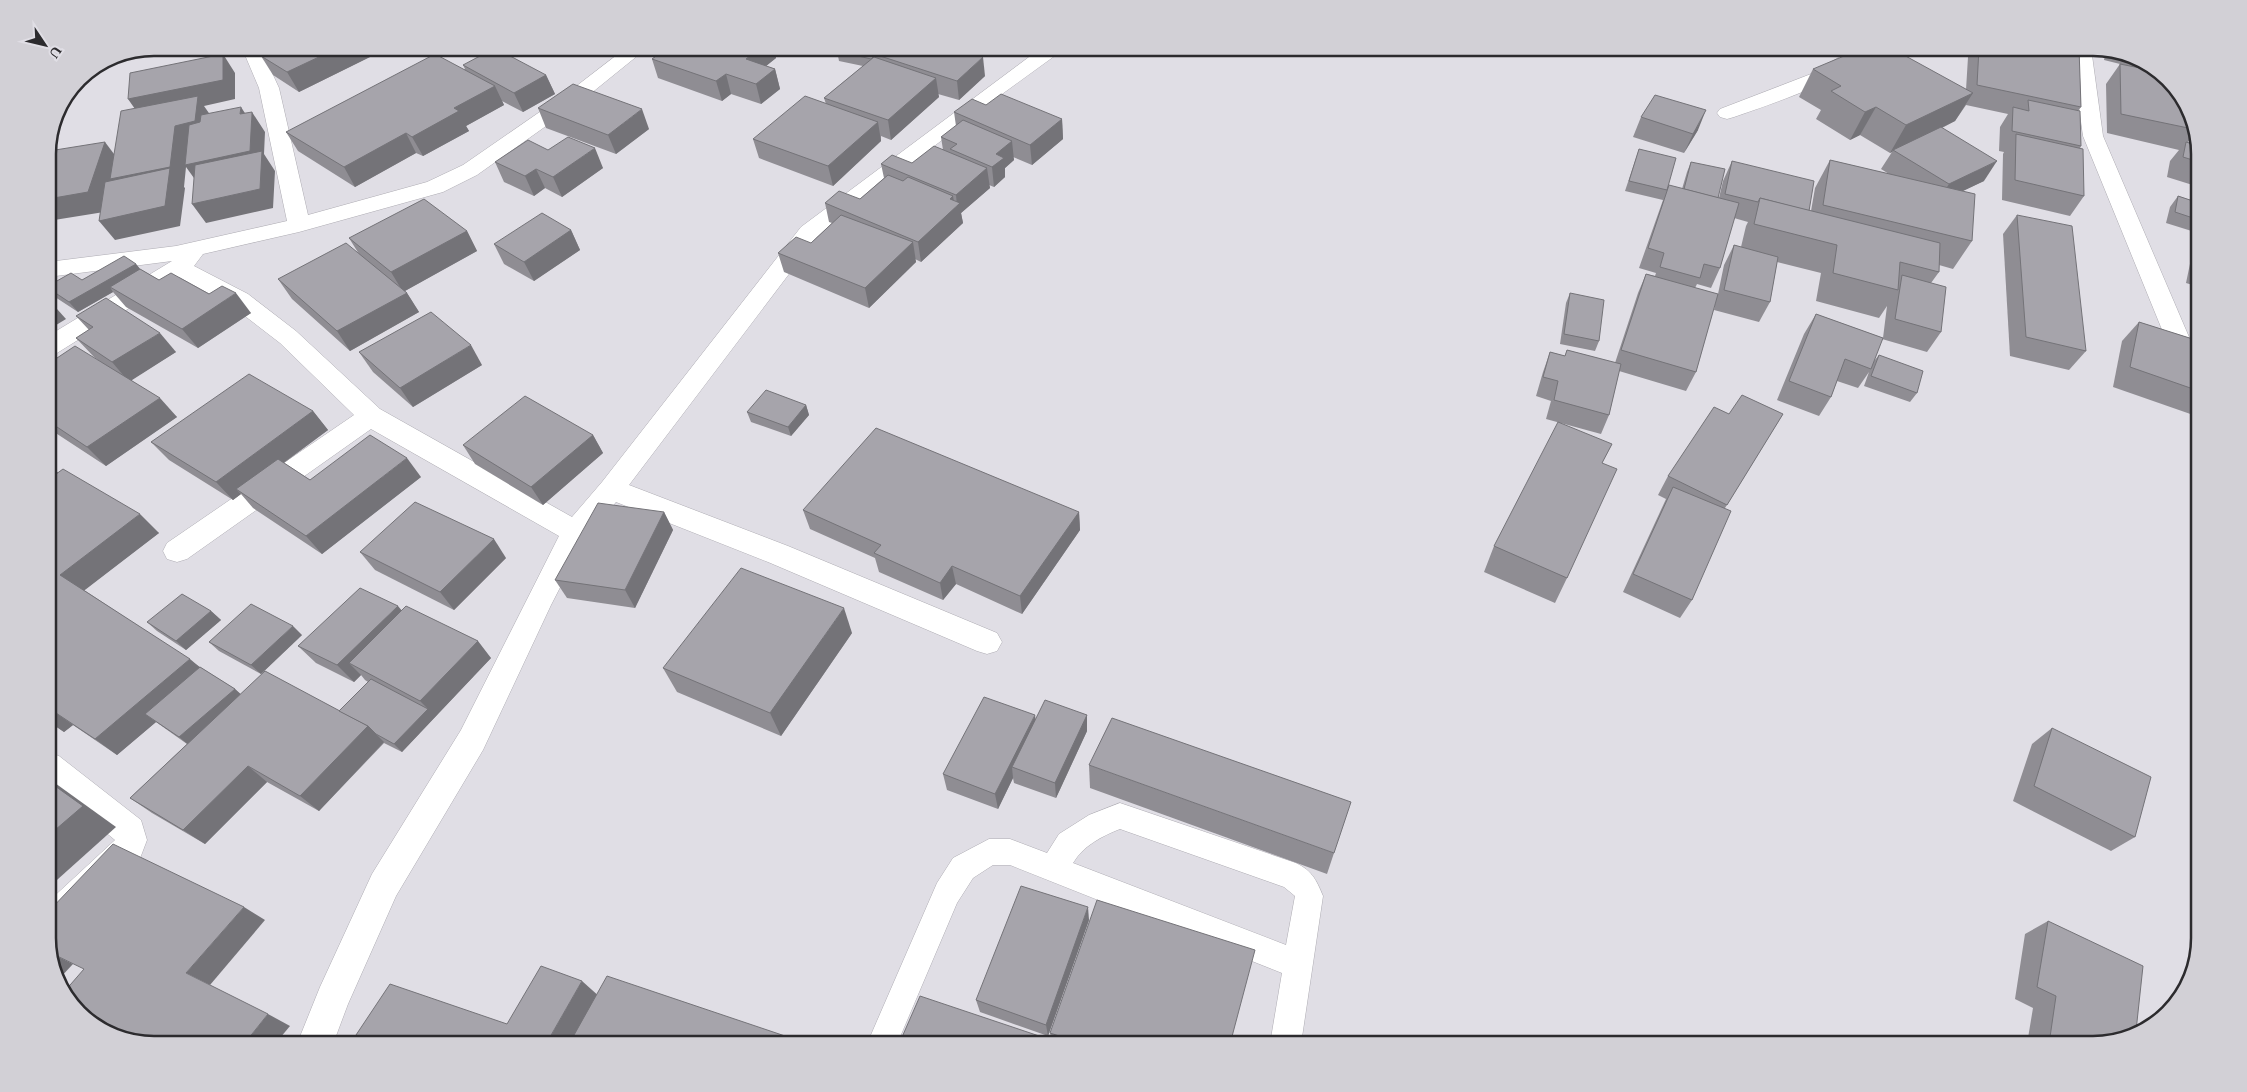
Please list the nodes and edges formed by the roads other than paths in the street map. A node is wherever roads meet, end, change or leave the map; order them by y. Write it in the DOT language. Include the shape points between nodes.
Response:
graph roads {
  1 [pos="255,56"];
  2 [pos="627,56"];
  3 [pos="1042,56"];
  4 [pos="1857,56"];
  5 [pos="2082,56"];
  6 [pos="1727,114"];
  7 [pos="299,224"];
  8 [pos="200,248"];
  9 [pos="179,267"];
  10 [pos="56,268"];
  11 [pos="2177,336"];
  12 [pos="56,342"];
  13 [pos="371,416"];
  14 [pos="611,489"];
  15 [pos="575,532"];
  16 [pos="177,551"];
  17 [pos="987,642"];
  18 [pos="56,772"];
  19 [pos="1054,868"];
  20 [pos="56,917"];
  21 [pos="1298,964"];
  22 [pos="318,1036"];
  23 [pos="885,1036"];
  24 [pos="1287,1036"];
  1 -- 7 [label="street" via="269,88"];
  2 -- 7 [label="street" via="470,170 435,187"];
  3 -- 14 [label="street" via="809,232"];
  4 -- 6 [label="street" via="1812,80"];
  5 -- 11 [label="street" via="2093,136"];
  7 -- 8 [label="street"];
  8 -- 9 [label="street"];
  8 -- 10 [label="street"];
  9 -- 12 [label="street"];
  9 -- 13 [label="street" via="240,300 288,337"];
  13 -- 15 [label="street"];
  13 -- 16 [label="street"];
  14 -- 15 [label="street"];
  14 -- 17 [label="street" via="778,554"];
  15 -- 22 [label="street" via="472,740 384,884"];
  18 -- 20 [label="street" via="130,832 131,840 127,850"];
  19 -- 21 [label="lane"];
  19 -- 21 [label="lane" via="1069,843 1099,824 1120,816 1293,876 1309,896"];
  19 -- 23 [label="lane" via="1010,852 989,852 964,868 947,893"];
  21 -- 24 [label="lane"];
}
